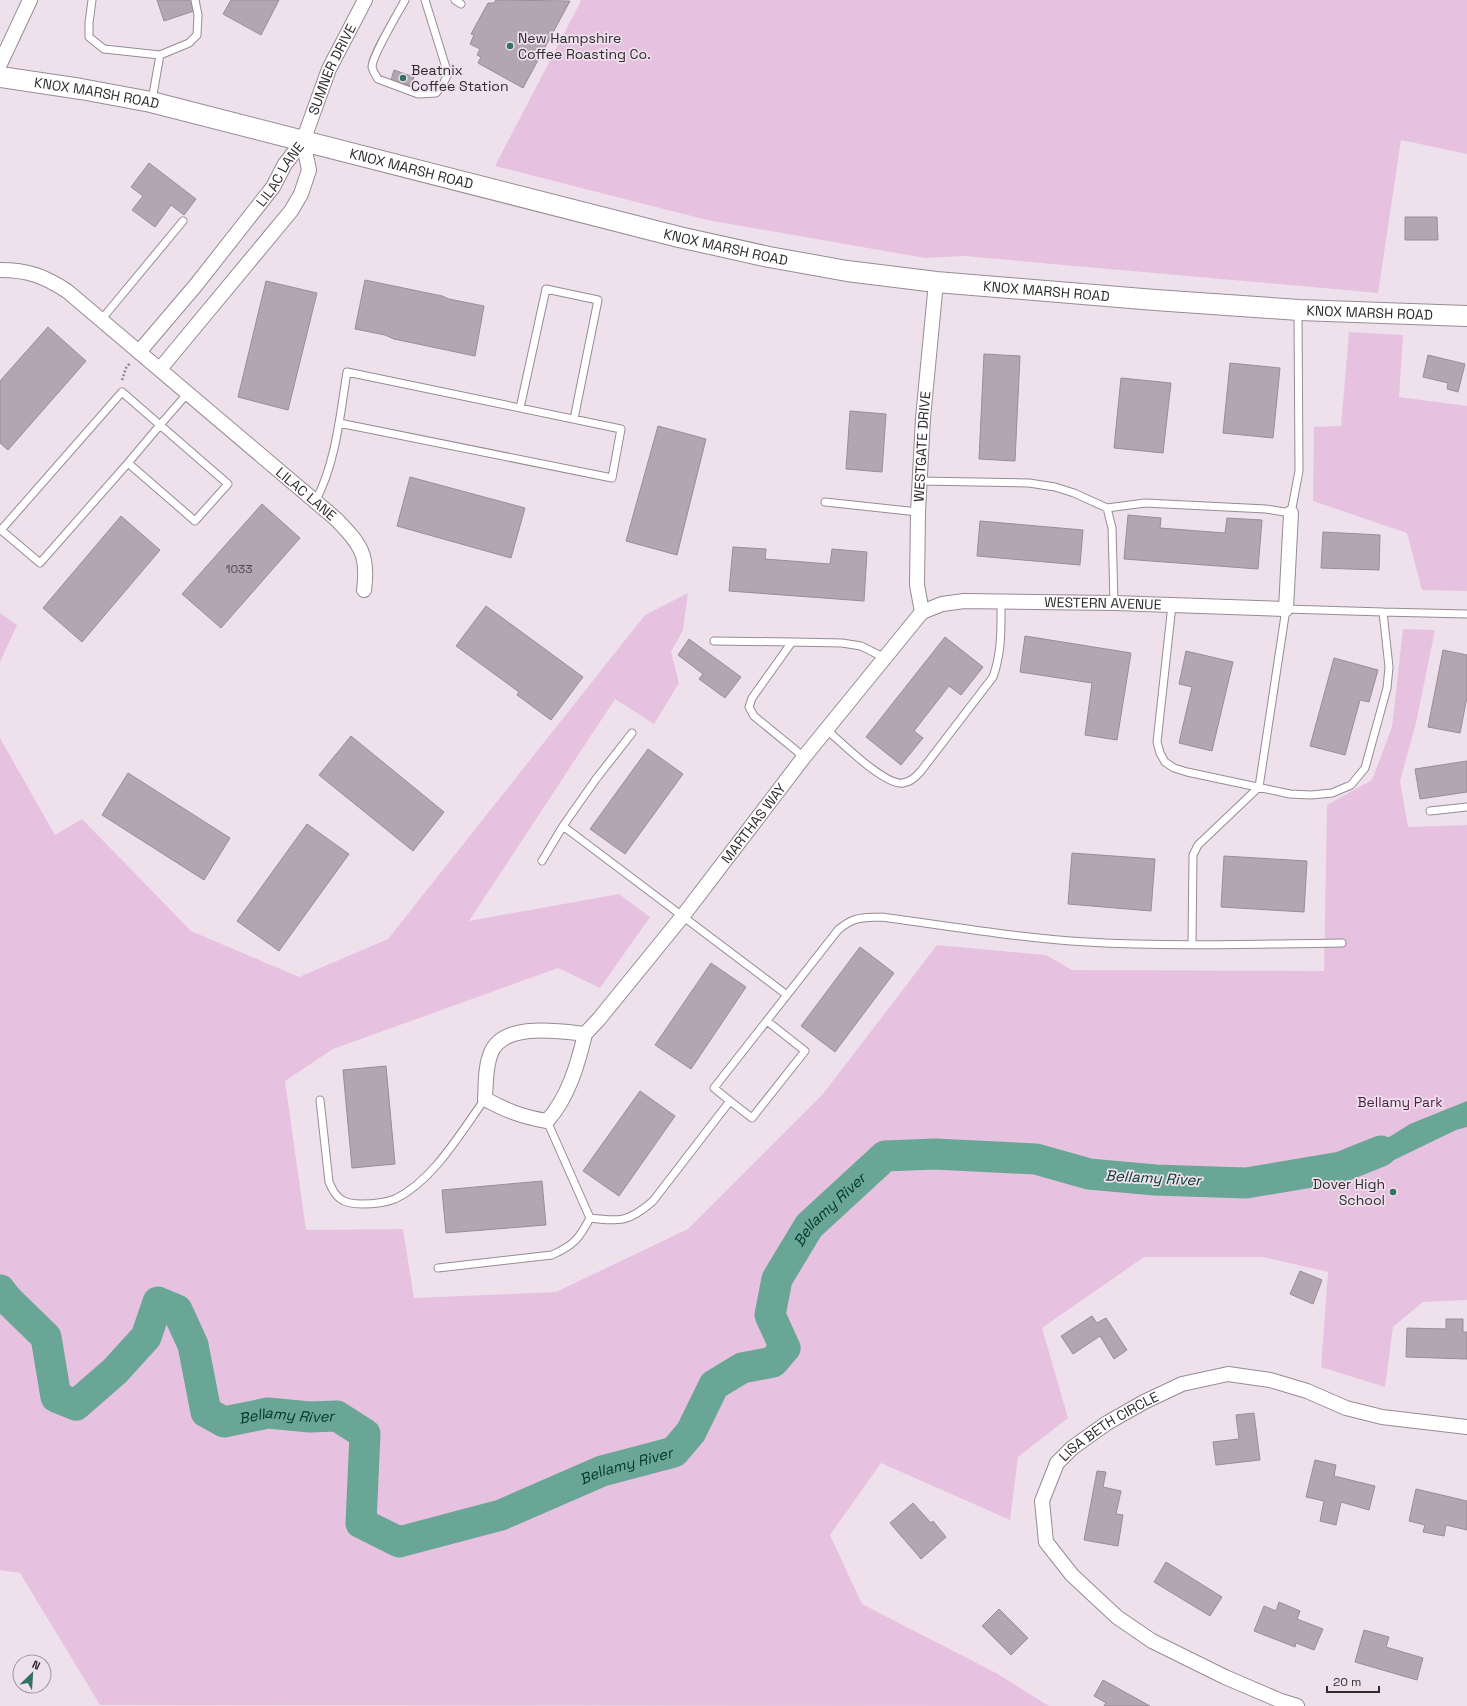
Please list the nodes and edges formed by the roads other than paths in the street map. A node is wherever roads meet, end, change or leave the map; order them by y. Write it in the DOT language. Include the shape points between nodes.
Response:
graph roads {
  1 [pos="30,0"];
  2 [pos="92,0"];
  3 [pos="195,0"];
  4 [pos="365,0"];
  5 [pos="405,0"];
  6 [pos="425,0"];
  7 [pos="160,55"];
  8 [pos="0,64"];
  9 [pos="0,77"];
  10 [pos="151,102"];
  11 [pos="303,141"];
  12 [pos="183,221"];
  13 [pos="0,270"];
  14 [pos="936,282"];
  15 [pos="1298,310"];
  16 [pos="1467,316"];
  17 [pos="101,320"];
  18 [pos="136,356"];
  19 [pos="160,369"];
  20 [pos="187,394"];
  21 [pos="520,408"];
  22 [pos="574,419"];
  23 [pos="339,423"];
  24 [pos="160,424"];
  25 [pos="128,463"];
  26 [pos="920,481"];
  27 [pos="315,502"];
  28 [pos="825,502"];
  29 [pos="1107,508"];
  30 [pos="918,512"];
  31 [pos="1292,513"];
  32 [pos="364,590"];
  33 [pos="1001,602"];
  34 [pos="1114,603"];
  35 [pos="1172,605"];
  36 [pos="1286,609"];
  37 [pos="922,612"];
  38 [pos="1383,612"];
  39 [pos="1467,614"];
  40 [pos="714,641"];
  41 [pos="792,642"];
  42 [pos="885,658"];
  43 [pos="827,730"];
  44 [pos="632,733"];
  45 [pos="804,757"];
  46 [pos="1259,787"];
  47 [pos="1467,807"];
  48 [pos="1430,811"];
  49 [pos="564,826"];
  50 [pos="542,861"];
  51 [pos="682,917"];
  52 [pos="1342,943"];
  53 [pos="1192,944"];
  54 [pos="787,996"];
  55 [pos="767,1021"];
  56 [pos="585,1034"];
  57 [pos="485,1099"];
  58 [pos="320,1100"];
  59 [pos="730,1101"];
  60 [pos="547,1121"];
  61 [pos="590,1218"];
  62 [pos="438,1268"];
  63 [pos="1467,1427"];
  64 [pos="1297,1706"];
  1 -- 8 [label="street"];
  2 -- 7 [label="lane" via="89,37 104,49"];
  3 -- 7 [label="lane" via="198,15 197,35 189,43"];
  4 -- 11 [label="street, SUMNER DRIVE" via="329,69"];
  5 -- 6 [label="lane" via="375,53 372,68 378,79 418,94 436,93 448,74"];
  7 -- 10 [label="lane"];
  9 -- 10 [label="main road, KNOX MARSH ROAD"];
  10 -- 11 [label="main road, KNOX MARSH ROAD"];
  11 -- 14 [label="main road, KNOX MARSH ROAD" via="769,258"];
  11 -- 18 [label="street, LILAC LANE" via="285,164 274,187"];
  11 -- 19 [label="street, LILAC LANE" via="309,170 301,194 291,211"];
  12 -- 17 [label="lane"];
  13 -- 17 [label="street, LILAC LANE" via="31,273 48,279 67,291"];
  14 -- 15 [label="main road, KNOX MARSH ROAD"];
  14 -- 26 [label="street, WESTGATE DRIVE" via="923,418"];
  15 -- 16 [label="main road, KNOX MARSH ROAD"];
  15 -- 31 [label="lane" via="1299,471"];
  17 -- 18 [label="street, LILAC LANE"];
  18 -- 19 [label="street, LILAC LANE"];
  19 -- 20 [label="street, LILAC LANE"];
  20 -- 24 [label="lane"];
  20 -- 27 [label="street, LILAC LANE"];
  21 -- 22 [label="lane"];
  21 -- 22 [label="lane" via="546,289 598,300"];
  21 -- 23 [label="lane" via="347,372"];
  22 -- 23 [label="lane" via="621,429 612,478"];
  23 -- 27 [label="lane" via="328,474"];
  24 -- 25 [label="lane"];
  24 -- 25 [label="lane" via="228,484 195,521"];
  24 -- 25 [label="lane" via="122,392 1,530 40,563"];
  26 -- 29 [label="lane" via="1029,483 1061,489"];
  26 -- 30 [label="street, WESTGATE DRIVE"];
  27 -- 32 [label="street, LILAC LANE" via="336,519 361,548 366,572"];
  28 -- 30 [label="lane"];
  29 -- 31 [label="lane" via="1145,503 1266,509"];
  29 -- 34 [label="lane" via="1112,528"];
  30 -- 37 [label="street, WESTGATE DRIVE" via="917,585"];
  31 -- 36 [label="street"];
  33 -- 34 [label="street, WESTERN AVENUE"];
  33 -- 37 [label="street, WESTERN AVENUE" via="964,601 942,604"];
  33 -- 43 [label="lane" via="1001,648 993,677 921,772 912,780 902,784 880,775"];
  34 -- 35 [label="street, WESTERN AVENUE"];
  35 -- 36 [label="street, WESTERN AVENUE"];
  35 -- 46 [label="lane" via="1157,742 1160,753 1165,762 1174,768"];
  36 -- 38 [label="lane"];
  36 -- 46 [label="lane"];
  37 -- 42 [label="street, MARTHAS WAY"];
  38 -- 39 [label="lane"];
  38 -- 46 [label="lane" via="1389,667 1388,681 1365,768 1352,785 1332,793 1290,794"];
  40 -- 41 [label="lane"];
  41 -- 42 [label="lane" via="842,642 861,646"];
  41 -- 45 [label="lane" via="752,698 749,707 754,716"];
  42 -- 43 [label="street, MARTHAS WAY"];
  43 -- 45 [label="street, MARTHAS WAY"];
  44 -- 49 [label="lane"];
  45 -- 51 [label="street, MARTHAS WAY"];
  46 -- 53 [label="lane" via="1198,845 1193,855"];
  47 -- 48 [label="lane"];
  49 -- 50 [label="lane"];
  49 -- 51 [label="lane"];
  51 -- 54 [label="lane"];
  51 -- 56 [label="street, MARTHAS WAY"];
  52 -- 53 [label="lane"];
  53 -- 54 [label="lane" via="1087,942 1026,937 882,917 863,918 849,920 838,930"];
  54 -- 55 [label="lane"];
  55 -- 59 [label="lane" via="714,1088"];
  55 -- 59 [label="lane" via="805,1051 752,1118"];
  56 -- 57 [label="street" via="530,1030 513,1034 500,1041 491,1051"];
  56 -- 60 [label="street, MARTHAS WAY" via="565,1095"];
  57 -- 58 [label="lane" via="446,1153 418,1182 394,1199 375,1204 349,1203 333,1194 329,1182"];
  57 -- 60 [label="street" via="526,1118"];
  59 -- 61 [label="lane" via="639,1213 626,1219 612,1221"];
  60 -- 61 [label="lane"];
  61 -- 62 [label="lane" via="581,1235 569,1247 552,1255"];
  63 -- 64 [label="street, LISA BETH CIRCLE" via="1382,1418 1346,1408 1307,1390 1270,1380 1228,1374 1182,1384 1144,1402 1107,1422 1072,1448 1057,1463 1042,1501 1046,1542 1072,1575 1117,1617 1152,1641 1225,1677"];
}
